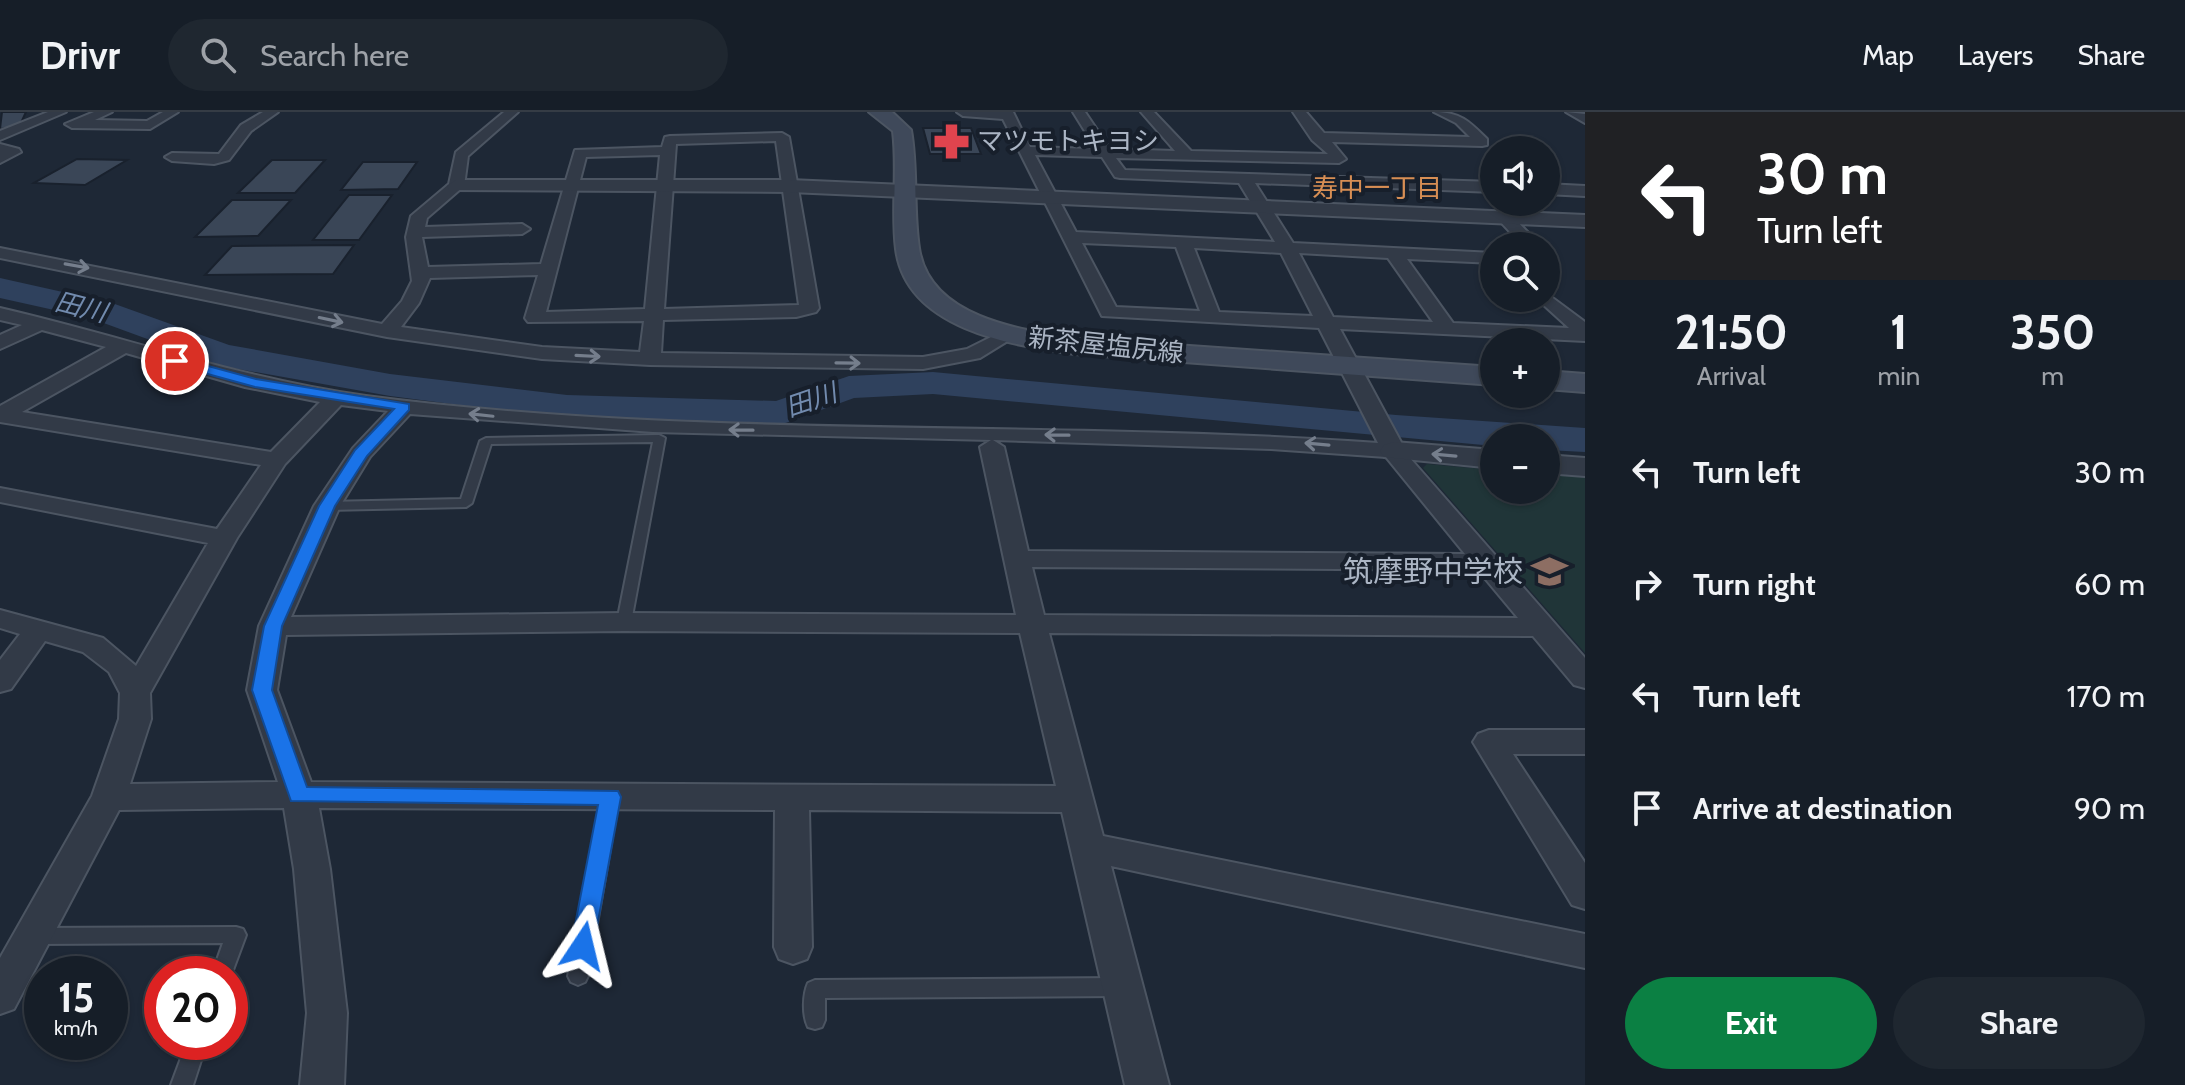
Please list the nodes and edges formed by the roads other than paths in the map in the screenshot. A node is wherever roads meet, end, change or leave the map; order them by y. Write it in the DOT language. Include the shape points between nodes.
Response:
graph roads {
  1 [pos="106,112"];
  2 [pos="172,112"];
  3 [pos="272,112"];
  4 [pos="512,112"];
  5 [pos="878,112"];
  6 [pos="963,112"];
  7 [pos="1079,112"];
  8 [pos="1147,112"];
  9 [pos="1299,112"];
  10 [pos="1440,112"];
  11 [pos="1572,112"];
  12 [pos="62,113"];
  13 [pos="1007,113"];
  14 [pos="1585,119"];
  15 [pos="0,134"];
  16 [pos="1317,137"];
  17 [pos="0,148"];
  18 [pos="668,151"];
  19 [pos="1026,151"];
  20 [pos="1105,154"];
  21 [pos="1188,156"];
  22 [pos="172,157"];
  23 [pos="0,159"];
  24 [pos="1245,180"];
  25 [pos="572,185"];
  26 [pos="666,185"];
  27 [pos="1480,185"];
  28 [pos="456,186"];
  29 [pos="790,186"];
  30 [pos="1560,190"];
  31 [pos="904,191"];
  32 [pos="1585,191"];
  33 [pos="1048,198"];
  34 [pos="1261,207"];
  35 [pos="1505,218"];
  36 [pos="1585,221"];
  37 [pos="522,229"];
  38 [pos="415,232"];
  39 [pos="1518,232"];
  40 [pos="1072,237"];
  41 [pos="1183,242"];
  42 [pos="1286,246"];
  43 [pos="1393,252"];
  44 [pos="0,253"];
  45 [pos="1480,257"];
  46 [pos="549,269"];
  47 [pos="421,273"];
  48 [pos="1560,312"];
  49 [pos="0,314"];
  50 [pos="656,315"];
  51 [pos="1212,317"];
  52 [pos="41,323"];
  53 [pos="1327,324"];
  54 [pos="1448,329"];
  55 [pos="387,331"];
  56 [pos="1009,334"];
  57 [pos="1585,334"];
  58 [pos="0,343"];
  59 [pos="122,347"];
  60 [pos="650,359"];
  61 [pos="1352,372"];
  62 [pos="1480,376"];
  63 [pos="1560,381"];
  64 [pos="1585,383"];
  65 [pos="336,398"];
  66 [pos="404,407"];
  67 [pos="0,415"];
  68 [pos="992,447"];
  69 [pos="1392,447"];
  70 [pos="1480,457"];
  71 [pos="276,460"];
  72 [pos="1560,465"];
  73 [pos="1585,467"];
  74 [pos="0,495"];
  75 [pos="327,506"];
  76 [pos="224,538"];
  77 [pos="1016,559"];
  78 [pos="1485,562"];
  79 [pos="0,619"];
  80 [pos="624,622"];
  81 [pos="1033,625"];
  82 [pos="273,626"];
  83 [pos="1543,627"];
  84 [pos="39,629"];
  85 [pos="1585,678"];
  86 [pos="0,682"];
  87 [pos="135,693"];
  88 [pos="1585,742"];
  89 [pos="299,795"];
  90 [pos="109,797"];
  91 [pos="610,797"];
  92 [pos="792,798"];
  93 [pos="1076,799"];
  94 [pos="1088,847"];
  95 [pos="1585,894"];
  96 [pos="34,936"];
  97 [pos="793,947"];
  98 [pos="1585,951"];
  99 [pos="228,956"];
  100 [pos="578,976"];
  101 [pos="1123,987"];
  102 [pos="0,996"];
  103 [pos="815,1020"];
  104 [pos="191,1060"];
  105 [pos="182,1085"];
  106 [pos="322,1085"];
  107 [pos="1147,1085"];
  1 -- 2 [label="street" via="72,124 150,125"];
  3 -- 22 [label="street" via="246,128 224,157"];
  4 -- 28 [label="street" via="461,155"];
  5 -- 31 [label="main road, 新茶屋塩尻線" via="902,130"];
  6 -- 13 [label="street"];
  7 -- 20 [label="street"];
  8 -- 21 [label="street"];
  9 -- 16 [label="street"];
  10 -- 16 [label="street" via="1461,120 1482,142 1403,146"];
  11 -- 14 [label="street"];
  12 -- 15 [label="street"];
  13 -- 19 [label="street"];
  16 -- 21 [label="street" via="1339,159"];
  17 -- 23 [label="street" via="14,152"];
  18 -- 25 [label="street" via="580,153"];
  18 -- 26 [label="street"];
  18 -- 29 [label="street" via="670,140 782,137"];
  19 -- 20 [label="street"];
  19 -- 33 [label="street"];
  20 -- 21 [label="street"];
  20 -- 24 [label="street" via="1120,174"];
  24 -- 27 [label="street" via="1436,179"];
  24 -- 34 [label="street"];
  25 -- 26 [label="street"];
  25 -- 28 [label="street"];
  25 -- 46 [label="street"];
  26 -- 29 [label="street"];
  26 -- 50 [label="street"];
  28 -- 38 [label="street" via="419,216"];
  29 -- 31 [label="street"];
  29 -- 50 [label="street" via="809,308"];
  30 -- 32 [label="street"];
  31 -- 33 [label="street"];
  31 -- 56 [label="main road, 新茶屋塩尻線" via="908,251 917,280 936,301"];
  33 -- 34 [label="street"];
  33 -- 40 [label="street"];
  34 -- 35 [label="street"];
  34 -- 42 [label="street"];
  35 -- 36 [label="street"];
  35 -- 39 [label="street"];
  37 -- 38 [label="street"];
  38 -- 47 [label="street"];
  40 -- 41 [label="street"];
  40 -- 51 [label="street" via="1109,312"];
  41 -- 42 [label="street"];
  41 -- 51 [label="street"];
  42 -- 43 [label="street"];
  42 -- 53 [label="street"];
  43 -- 45 [label="street"];
  43 -- 54 [label="street"];
  44 -- 55 [label="street, one-way"];
  46 -- 47 [label="street"];
  46 -- 50 [label="street" via="535,318"];
  47 -- 55 [label="street" via="410,303"];
  48 -- 57 [label="street"];
  49 -- 52 [label="street"];
  50 -- 60 [label="street"];
  51 -- 53 [label="street"];
  52 -- 58 [label="street"];
  52 -- 59 [label="street"];
  53 -- 54 [label="street"];
  53 -- 61 [label="street"];
  54 -- 57 [label="street"];
  55 -- 60 [label="street, one-way" via="542,353"];
  60 -- 56 [label="street, one-way" via="923,363 973,354"];
  56 -- 61 [label="main road, 新茶屋塩尻線" via="1075,346"];
  59 -- 65 [label="street" via="255,383"];
  59 -- 67 [label="street"];
  61 -- 62 [label="main road, 新茶屋塩尻線"];
  61 -- 69 [label="street"];
  63 -- 64 [label="main road"];
  65 -- 66 [label="street"];
  65 -- 71 [label="street"];
  69 -- 66 [label="street, one-way" via="1221,438 665,427"];
  66 -- 75 [label="street" via="361,453"];
  67 -- 71 [label="street"];
  68 -- 77 [label="street"];
  70 -- 69 [label="street, one-way"];
  69 -- 78 [label="street"];
  71 -- 76 [label="street"];
  72 -- 73 [label="street"];
  74 -- 76 [label="street"];
  75 -- 80 [label="lane" via="466,503 486,441 659,438"];
  75 -- 82 [label="street"];
  76 -- 87 [label="street"];
  77 -- 78 [label="street"];
  77 -- 81 [label="street"];
  78 -- 83 [label="street"];
  79 -- 84 [label="street"];
  80 -- 81 [label="street"];
  80 -- 82 [label="street"];
  81 -- 83 [label="street"];
  81 -- 93 [label="street"];
  82 -- 89 [label="street" via="262,690"];
  83 -- 85 [label="street"];
  84 -- 86 [label="street"];
  84 -- 87 [label="street" via="93,645 121,666"];
  87 -- 90 [label="street" via="135,719"];
  88 -- 95 [label="street" via="1489,742"];
  89 -- 90 [label="street"];
  89 -- 91 [label="street"];
  89 -- 106 [label="street" via="327,1013"];
  90 -- 96 [label="street"];
  91 -- 92 [label="street"];
  91 -- 100 [label="lane"];
  92 -- 93 [label="street"];
  92 -- 97 [label="street"];
  93 -- 94 [label="street"];
  94 -- 98 [label="street"];
  94 -- 101 [label="street"];
  96 -- 99 [label="lane" via="236,935"];
  96 -- 102 [label="street"];
  101 -- 103 [label="lane" via="815,989"];
  101 -- 107 [label="street"];
  104 -- 105 [label="lane"];
}
